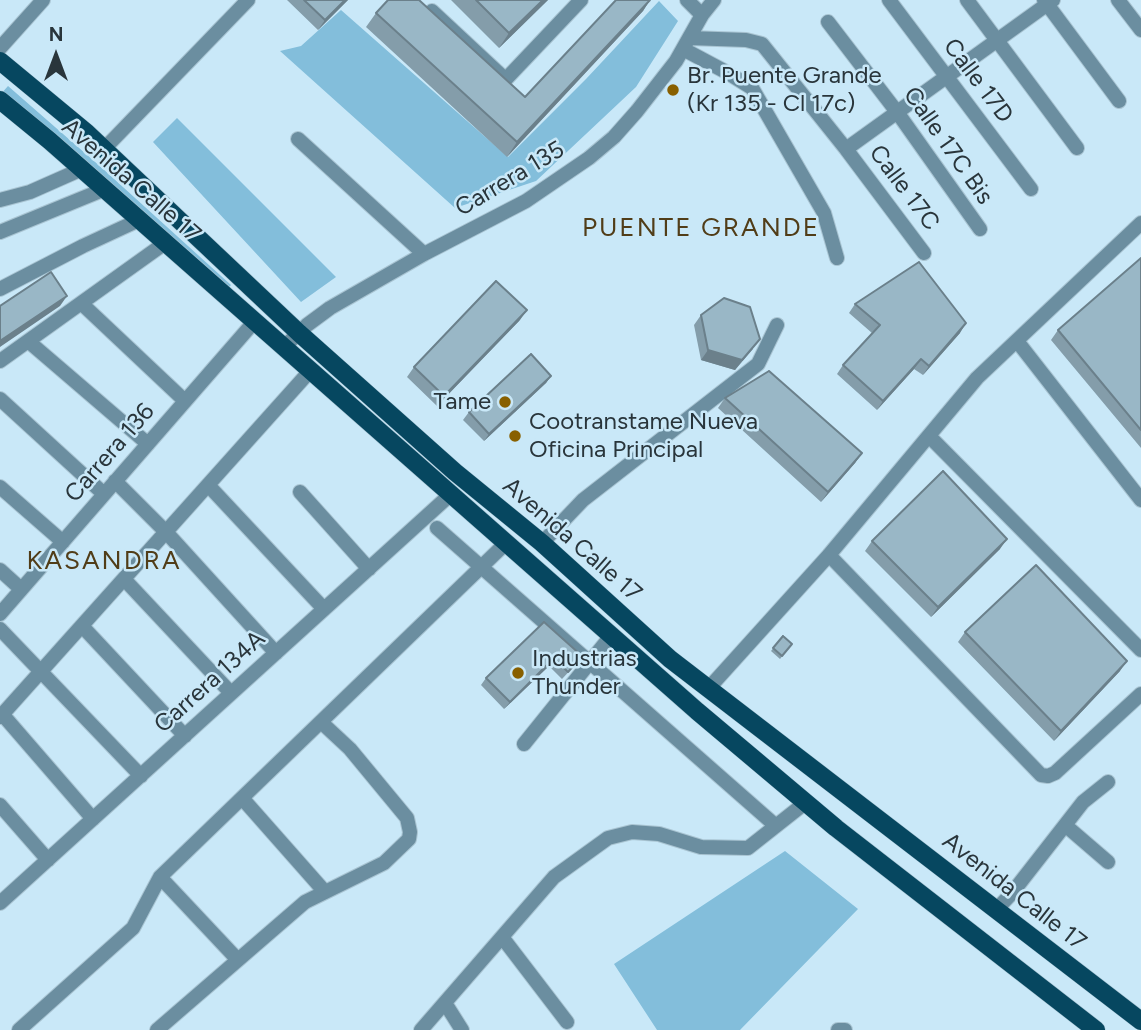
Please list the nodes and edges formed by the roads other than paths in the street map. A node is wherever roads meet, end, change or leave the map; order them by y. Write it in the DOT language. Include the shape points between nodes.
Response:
graph roads {
  1 [pos="43,0"];
  2 [pos="248,0"];
  3 [pos="581,0"];
  4 [pos="687,0"];
  5 [pos="714,0"];
  6 [pos="888,0"];
  7 [pos="967,0"];
  8 [pos="1118,0"];
  9 [pos="1048,1"];
  10 [pos="432,11"];
  11 [pos="702,15"];
  12 [pos="828,22"];
  13 [pos="1141,30"];
  14 [pos="997,41"];
  15 [pos="686,44"];
  16 [pos="0,48"];
  17 [pos="0,61"];
  18 [pos="946,76"];
  19 [pos="0,100"];
  20 [pos="1119,101"];
  21 [pos="897,112"];
  22 [pos="298,139"];
  23 [pos="1077,148"];
  24 [pos="104,149"];
  25 [pos="846,149"];
  26 [pos="82,169"];
  27 [pos="105,189"];
  28 [pos="1031,189"];
  29 [pos="0,200"];
  30 [pos="139,220"];
  31 [pos="1141,223"];
  32 [pos="980,229"];
  33 [pos="0,232"];
  34 [pos="165,243"];
  35 [pos="924,253"];
  36 [pos="424,254"];
  37 [pos="837,258"];
  38 [pos="0,289"];
  39 [pos="81,303"];
  40 [pos="254,322"];
  41 [pos="777,325"];
  42 [pos="299,333"];
  43 [pos="28,341"];
  44 [pos="1017,341"];
  45 [pos="283,348"];
  46 [pos="0,360"];
  47 [pos="310,371"];
  48 [pos="0,399"];
  49 [pos="185,401"];
  50 [pos="929,436"];
  51 [pos="148,444"];
  52 [pos="115,481"];
  53 [pos="208,485"];
  54 [pos="0,488"];
  55 [pos="300,492"];
  56 [pos="104,494"];
  57 [pos="451,494"];
  58 [pos="1141,500"];
  59 [pos="438,528"];
  60 [pos="166,532"];
  61 [pos="63,542"];
  62 [pos="506,543"];
  63 [pos="542,543"];
  64 [pos="829,555"];
  65 [pos="481,567"];
  66 [pos="369,569"];
  67 [pos="0,570"];
  68 [pos="124,579"];
  69 [pos="22,589"];
  70 [pos="324,609"];
  71 [pos="0,614"];
  72 [pos="82,626"];
  73 [pos="0,629"];
  74 [pos="611,636"];
  75 [pos="1141,650"];
  76 [pos="276,653"];
  77 [pos="590,662"];
  78 [pos="41,671"];
  79 [pos="708,689"];
  80 [pos="231,693"];
  81 [pos="1141,694"];
  82 [pos="1,716"];
  83 [pos="321,722"];
  84 [pos="185,736"];
  85 [pos="524,744"];
  86 [pos="141,776"];
  87 [pos="1108,782"];
  88 [pos="242,798"];
  89 [pos="806,803"];
  90 [pos="0,806"];
  91 [pos="93,819"];
  92 [pos="1065,825"];
  93 [pos="776,826"];
  94 [pos="48,860"];
  95 [pos="1108,862"];
  96 [pos="160,877"];
  97 [pos="325,892"];
  98 [pos="0,902"];
  99 [pos="997,909"];
  100 [pos="502,937"];
  101 [pos="238,960"];
  102 [pos="445,1003"];
  103 [pos="1141,1021"];
  104 [pos="567,1022"];
  105 [pos="19,1030"];
  106 [pos="157,1030"];
  107 [pos="421,1030"];
  108 [pos="461,1030"];
  109 [pos="838,1030"];
  110 [pos="845,1030"];
  111 [pos="1096,1030"];
  1 -- 16 [label="street"];
  2 -- 24 [label="street"];
  3 -- 10 [label="street" via="507,78"];
  4 -- 11 [label="street"];
  5 -- 11 [label="street, Carrera 135"];
  6 -- 18 [label="street, Calle 17D"];
  7 -- 14 [label="street"];
  8 -- 13 [label="street"];
  9 -- 14 [label="street"];
  9 -- 20 [label="street"];
  11 -- 15 [label="street, Carrera 135"];
  12 -- 21 [label="street, Calle 17C Bis"];
  14 -- 18 [label="street"];
  14 -- 23 [label="street"];
  15 -- 25 [label="street, Calle 17C" via="746,40 762,44"];
  15 -- 36 [label="street, Carrera 135" via="632,117 589,158 526,201"];
  15 -- 37 [label="street" via="752,88 824,213"];
  17 -- 24 [label="main road, Avenida Calle 17"];
  18 -- 21 [label="street"];
  18 -- 28 [label="street, Calle 17D"];
  19 -- 26 [label="main road, Avenida Calle 17"];
  21 -- 25 [label="street"];
  21 -- 32 [label="street, Calle 17C Bis"];
  22 -- 36 [label="street"];
  24 -- 42 [label="main road, Avenida Calle 17"];
  25 -- 35 [label="street, Calle 17C"];
  26 -- 27 [label="main road, Avenida Calle 17"];
  26 -- 29 [label="street"];
  27 -- 30 [label="main road, Avenida Calle 17"];
  27 -- 33 [label="street"];
  30 -- 34 [label="main road, Avenida Calle 17"];
  30 -- 38 [label="street"];
  31 -- 44 [label="street"];
  34 -- 39 [label="street"];
  34 -- 40 [label="main road, Avenida Calle 17"];
  36 -- 42 [label="street, Carrera 135" via="330,308"];
  39 -- 43 [label="street"];
  39 -- 49 [label="street"];
  40 -- 45 [label="main road, Avenida Calle 17"];
  40 -- 49 [label="street, Carrera 136"];
  41 -- 63 [label="street" via="758,365 583,500"];
  42 -- 45 [label="street, Carrera 135"];
  42 -- 63 [label="main road, Avenida Calle 17"];
  43 -- 46 [label="street"];
  43 -- 51 [label="street"];
  44 -- 50 [label="street" via="977,378"];
  44 -- 58 [label="street"];
  45 -- 47 [label="main road, Avenida Calle 17"];
  47 -- 53 [label="street"];
  47 -- 57 [label="main road, Avenida Calle 17"];
  48 -- 56 [label="street"];
  49 -- 51 [label="street, Carrera 136"];
  50 -- 64 [label="street"];
  50 -- 75 [label="street"];
  51 -- 52 [label="street, Carrera 136"];
  52 -- 56 [label="street, Carrera 136"];
  52 -- 60 [label="street"];
  53 -- 60 [label="street"];
  53 -- 70 [label="street"];
  54 -- 61 [label="street"];
  55 -- 66 [label="street"];
  56 -- 61 [label="street, Carrera 136"];
  57 -- 62 [label="main road, Avenida Calle 17"];
  57 -- 66 [label="street, Carrera 134A"];
  59 -- 65 [label="street"];
  60 -- 68 [label="street"];
  60 -- 76 [label="street"];
  61 -- 69 [label="street, Carrera 136"];
  62 -- 65 [label="street"];
  62 -- 74 [label="main road, Avenida Calle 17"];
  63 -- 79 [label="main road, Avenida Calle 17" via="615,612"];
  64 -- 79 [label="street"];
  64 -- 81 [label="street" via="1041,775 1055,773"];
  65 -- 77 [label="street"];
  65 -- 83 [label="street"];
  66 -- 70 [label="street, Carrera 134A"];
  67 -- 69 [label="street"];
  68 -- 72 [label="street"];
  68 -- 80 [label="street"];
  69 -- 71 [label="street, Carrera 136"];
  70 -- 76 [label="street, Carrera 134A"];
  72 -- 78 [label="street"];
  72 -- 84 [label="street"];
  73 -- 78 [label="street"];
  74 -- 77 [label="street"];
  74 -- 89 [label="main road, Avenida Calle 17"];
  76 -- 80 [label="street, Carrera 134A"];
  77 -- 85 [label="street"];
  77 -- 93 [label="street"];
  78 -- 82 [label="street"];
  78 -- 86 [label="street"];
  79 -- 99 [label="main road, Avenida Calle 17"];
  80 -- 84 [label="street, Carrera 134A"];
  82 -- 91 [label="street"];
  83 -- 88 [label="street"];
  83 -- 97 [label="street" via="407,818 410,832 409,839 384,863"];
  84 -- 86 [label="street, Carrera 134A"];
  86 -- 91 [label="street, Carrera 134A"];
  87 -- 92 [label="street" via="1083,802"];
  88 -- 96 [label="street"];
  88 -- 97 [label="street"];
  89 -- 93 [label="street"];
  89 -- 111 [label="main road, Avenida Calle 17"];
  90 -- 94 [label="street"];
  91 -- 94 [label="street, Carrera 134A"];
  92 -- 95 [label="street"];
  92 -- 99 [label="street"];
  93 -- 100 [label="street" via="748,848 701,847 659,834 632,832 608,838 554,877"];
  94 -- 98 [label="street, Carrera 134A"];
  96 -- 101 [label="street"];
  96 -- 105 [label="street" via="133,928"];
  97 -- 101 [label="street" via="305,902"];
  99 -- 103 [label="main road, Avenida Calle 17"];
  100 -- 102 [label="street"];
  100 -- 104 [label="street"];
  101 -- 106 [label="street"];
  102 -- 107 [label="street"];
  102 -- 108 [label="street"];
  109 -- 110 [label="street"];
}
